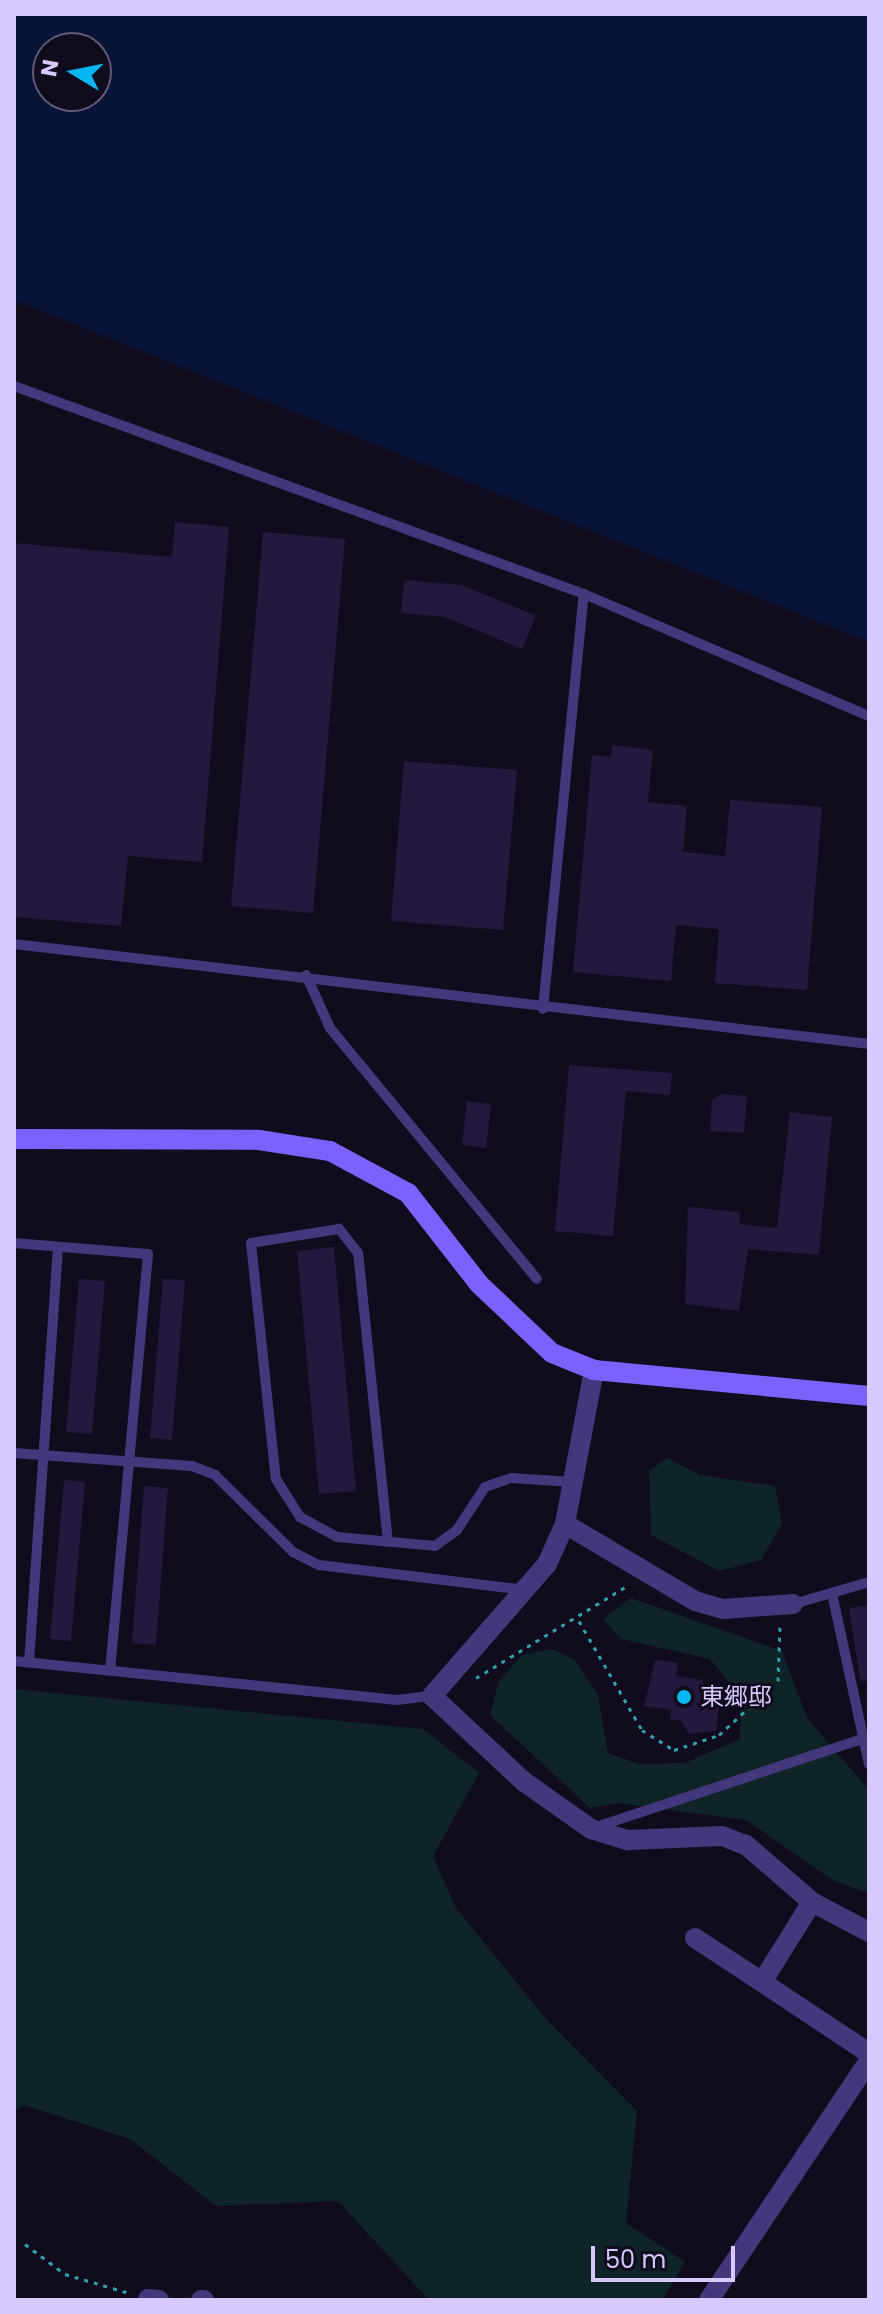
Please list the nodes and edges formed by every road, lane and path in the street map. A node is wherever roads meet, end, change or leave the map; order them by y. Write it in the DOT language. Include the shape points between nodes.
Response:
graph roads {
  1 [pos="14,386"];
  2 [pos="584,594"];
  3 [pos="869,716"];
  4 [pos="14,944"];
  5 [pos="306,975"];
  6 [pos="543,1009"];
  7 [pos="869,1044"];
  8 [pos="14,1139"];
  9 [pos="14,1243"];
  10 [pos="58,1247"];
  11 [pos="537,1279"];
  12 [pos="594,1370"];
  13 [pos="869,1396"];
  14 [pos="14,1453"];
  15 [pos="45,1455"];
  16 [pos="126,1462"];
  17 [pos="574,1482"];
  18 [pos="565,1524"];
  19 [pos="388,1542"];
  20 [pos="649,1570"];
  21 [pos="869,1582"];
  22 [pos="526,1590"];
  23 [pos="833,1598"];
  24 [pos="784,1605"];
  25 [pos="579,1621"];
  26 [pos="14,1661"];
  27 [pos="29,1662"];
  28 [pos="110,1669"];
  29 [pos="466,1685"];
  30 [pos="432,1696"];
  31 [pos="859,1740"];
  32 [pos="869,1764"];
  33 [pos="591,1829"];
  34 [pos="812,1902"];
  35 [pos="869,1932"];
  36 [pos="695,1938"];
  37 [pos="762,1982"];
  38 [pos="869,2053"];
  39 [pos="869,2061"];
  40 [pos="25,2244"];
  41 [pos="153,2299"];
  42 [pos="709,2300"];
  1 -- 2 [label="lane"];
  2 -- 3 [label="lane"];
  2 -- 6 [label="lane"];
  4 -- 5 [label="lane"];
  5 -- 6 [label="lane"];
  5 -- 11 [label="lane" via="330,1028"];
  6 -- 7 [label="lane"];
  8 -- 12 [label="street" via="259,1140 356,1160 408,1193 511,1319 552,1353"];
  9 -- 10 [label="lane"];
  10 -- 15 [label="lane"];
  10 -- 16 [label="lane" via="148,1254"];
  12 -- 13 [label="street"];
  12 -- 17 [label="street"];
  14 -- 15 [label="lane"];
  15 -- 16 [label="lane"];
  15 -- 27 [label="lane"];
  16 -- 22 [label="lane" via="192,1466 215,1475 293,1552 319,1565"];
  16 -- 28 [label="lane"];
  17 -- 18 [label="street"];
  17 -- 19 [label="lane" via="511,1478 485,1487 457,1530 435,1546"];
  18 -- 20 [label="street"];
  18 -- 22 [label="street"];
  19 -- 19 [label="lane" via="358,1253 339,1229 251,1243 276,1479 300,1517 337,1537"];
  20 -- 24 [label="street" via="695,1601 723,1609"];
  20 -- 25 [label="path"];
  21 -- 23 [label="lane"];
  22 -- 30 [label="street"];
  23 -- 24 [label="lane"];
  23 -- 31 [label="lane"];
  24 -- 25 [label="path" via="778,1681 719,1735 674,1750 642,1730"];
  25 -- 29 [label="path"];
  26 -- 27 [label="lane"];
  27 -- 28 [label="lane"];
  28 -- 30 [label="lane" via="397,1700"];
  30 -- 33 [label="street" via="523,1781"];
  31 -- 32 [label="lane"];
  31 -- 33 [label="lane"];
  33 -- 34 [label="street" via="628,1840 722,1836 746,1845"];
  34 -- 35 [label="street"];
  34 -- 37 [label="street"];
  36 -- 37 [label="street"];
  37 -- 38 [label="street"];
  39 -- 42 [label="street"];
  40 -- 41 [label="path" via="65,2274"];
}
